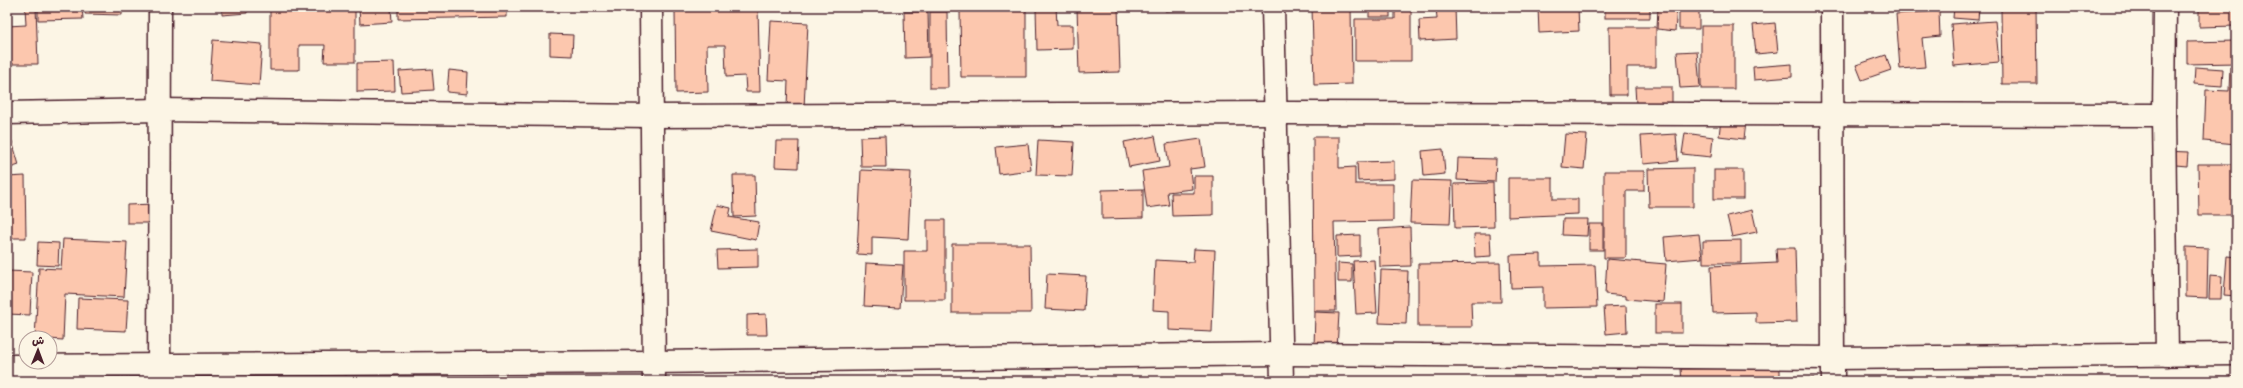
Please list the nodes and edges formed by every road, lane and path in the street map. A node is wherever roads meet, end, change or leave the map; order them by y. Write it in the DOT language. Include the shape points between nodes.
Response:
graph roads {
  1 [pos="160,7"];
  2 [pos="651,7"];
  3 [pos="1273,7"];
  4 [pos="1832,7"];
  5 [pos="2165,7"];
  6 [pos="160,110"];
  7 [pos="7,113"];
  8 [pos="1277,113"];
  9 [pos="1834,114"];
  10 [pos="2164,115"];
  11 [pos="651,116"];
  12 [pos="1282,354"];
  13 [pos="2236,354"];
  14 [pos="2167,355"];
  15 [pos="1833,358"];
  16 [pos="7,366"];
  17 [pos="654,371"];
  18 [pos="159,373"];
  19 [pos="1282,381"];
  20 [pos="1833,381"];
  1 -- 6 [label="street"];
  2 -- 11 [label="street"];
  3 -- 8 [label="street"];
  4 -- 9 [label="street"];
  5 -- 10 [label="street"];
  6 -- 7 [label="street"];
  6 -- 11 [label="street"];
  6 -- 18 [label="street"];
  8 -- 9 [label="street"];
  8 -- 11 [label="street"];
  8 -- 12 [label="street"];
  9 -- 10 [label="street"];
  9 -- 15 [label="street"];
  10 -- 14 [label="street"];
  11 -- 17 [label="street"];
  12 -- 15 [label="street"];
  12 -- 17 [label="street"];
  12 -- 19 [label="street"];
  13 -- 14 [label="street"];
  14 -- 15 [label="street"];
  15 -- 20 [label="street"];
  16 -- 18 [label="street"];
  17 -- 18 [label="street"];
}
